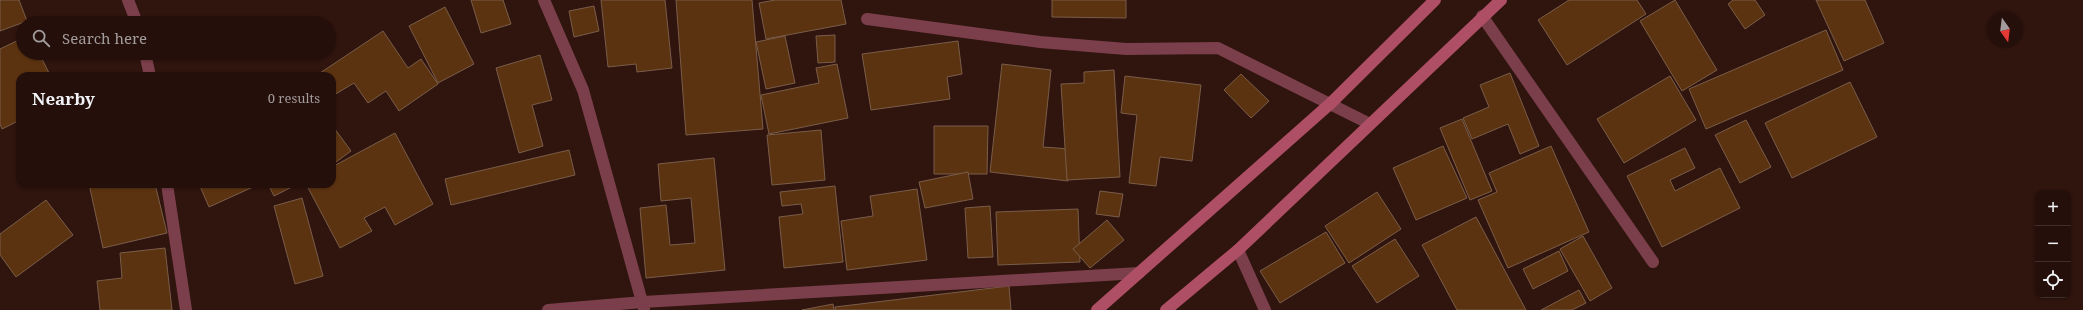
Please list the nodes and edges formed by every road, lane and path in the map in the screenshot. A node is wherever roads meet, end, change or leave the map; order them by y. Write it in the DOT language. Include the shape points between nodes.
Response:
graph roads {
  1 [pos="128,0"];
  2 [pos="544,0"];
  3 [pos="1435,0"];
  4 [pos="1501,0"];
  5 [pos="134,16"];
  6 [pos="1482,16"];
  7 [pos="867,19"];
  8 [pos="147,60"];
  9 [pos="149,72"];
  10 [pos="1331,103"];
  11 [pos="1370,124"];
  12 [pos="167,188"];
  13 [pos="1238,250"];
  14 [pos="1653,262"];
  15 [pos="1139,273"];
  16 [pos="644,306"];
  17 [pos="186,310"];
  18 [pos="548,310"];
  19 [pos="1097,310"];
  20 [pos="1166,310"];
  21 [pos="1265,310"];
  1 -- 5 [label="street"];
  2 -- 16 [label="street" via="583,90"];
  3 -- 10 [label="main road"];
  4 -- 6 [label="main road"];
  6 -- 11 [label="main road"];
  6 -- 14 [label="street"];
  7 -- 10 [label="street" via="1040,42 1126,48 1218,48"];
  8 -- 9 [label="street"];
  10 -- 11 [label="street"];
  10 -- 15 [label="main road"];
  11 -- 13 [label="main road"];
  12 -- 17 [label="street"];
  13 -- 20 [label="main road"];
  13 -- 21 [label="street"];
  15 -- 16 [label="street"];
  15 -- 19 [label="main road"];
  16 -- 18 [label="street"];
}
